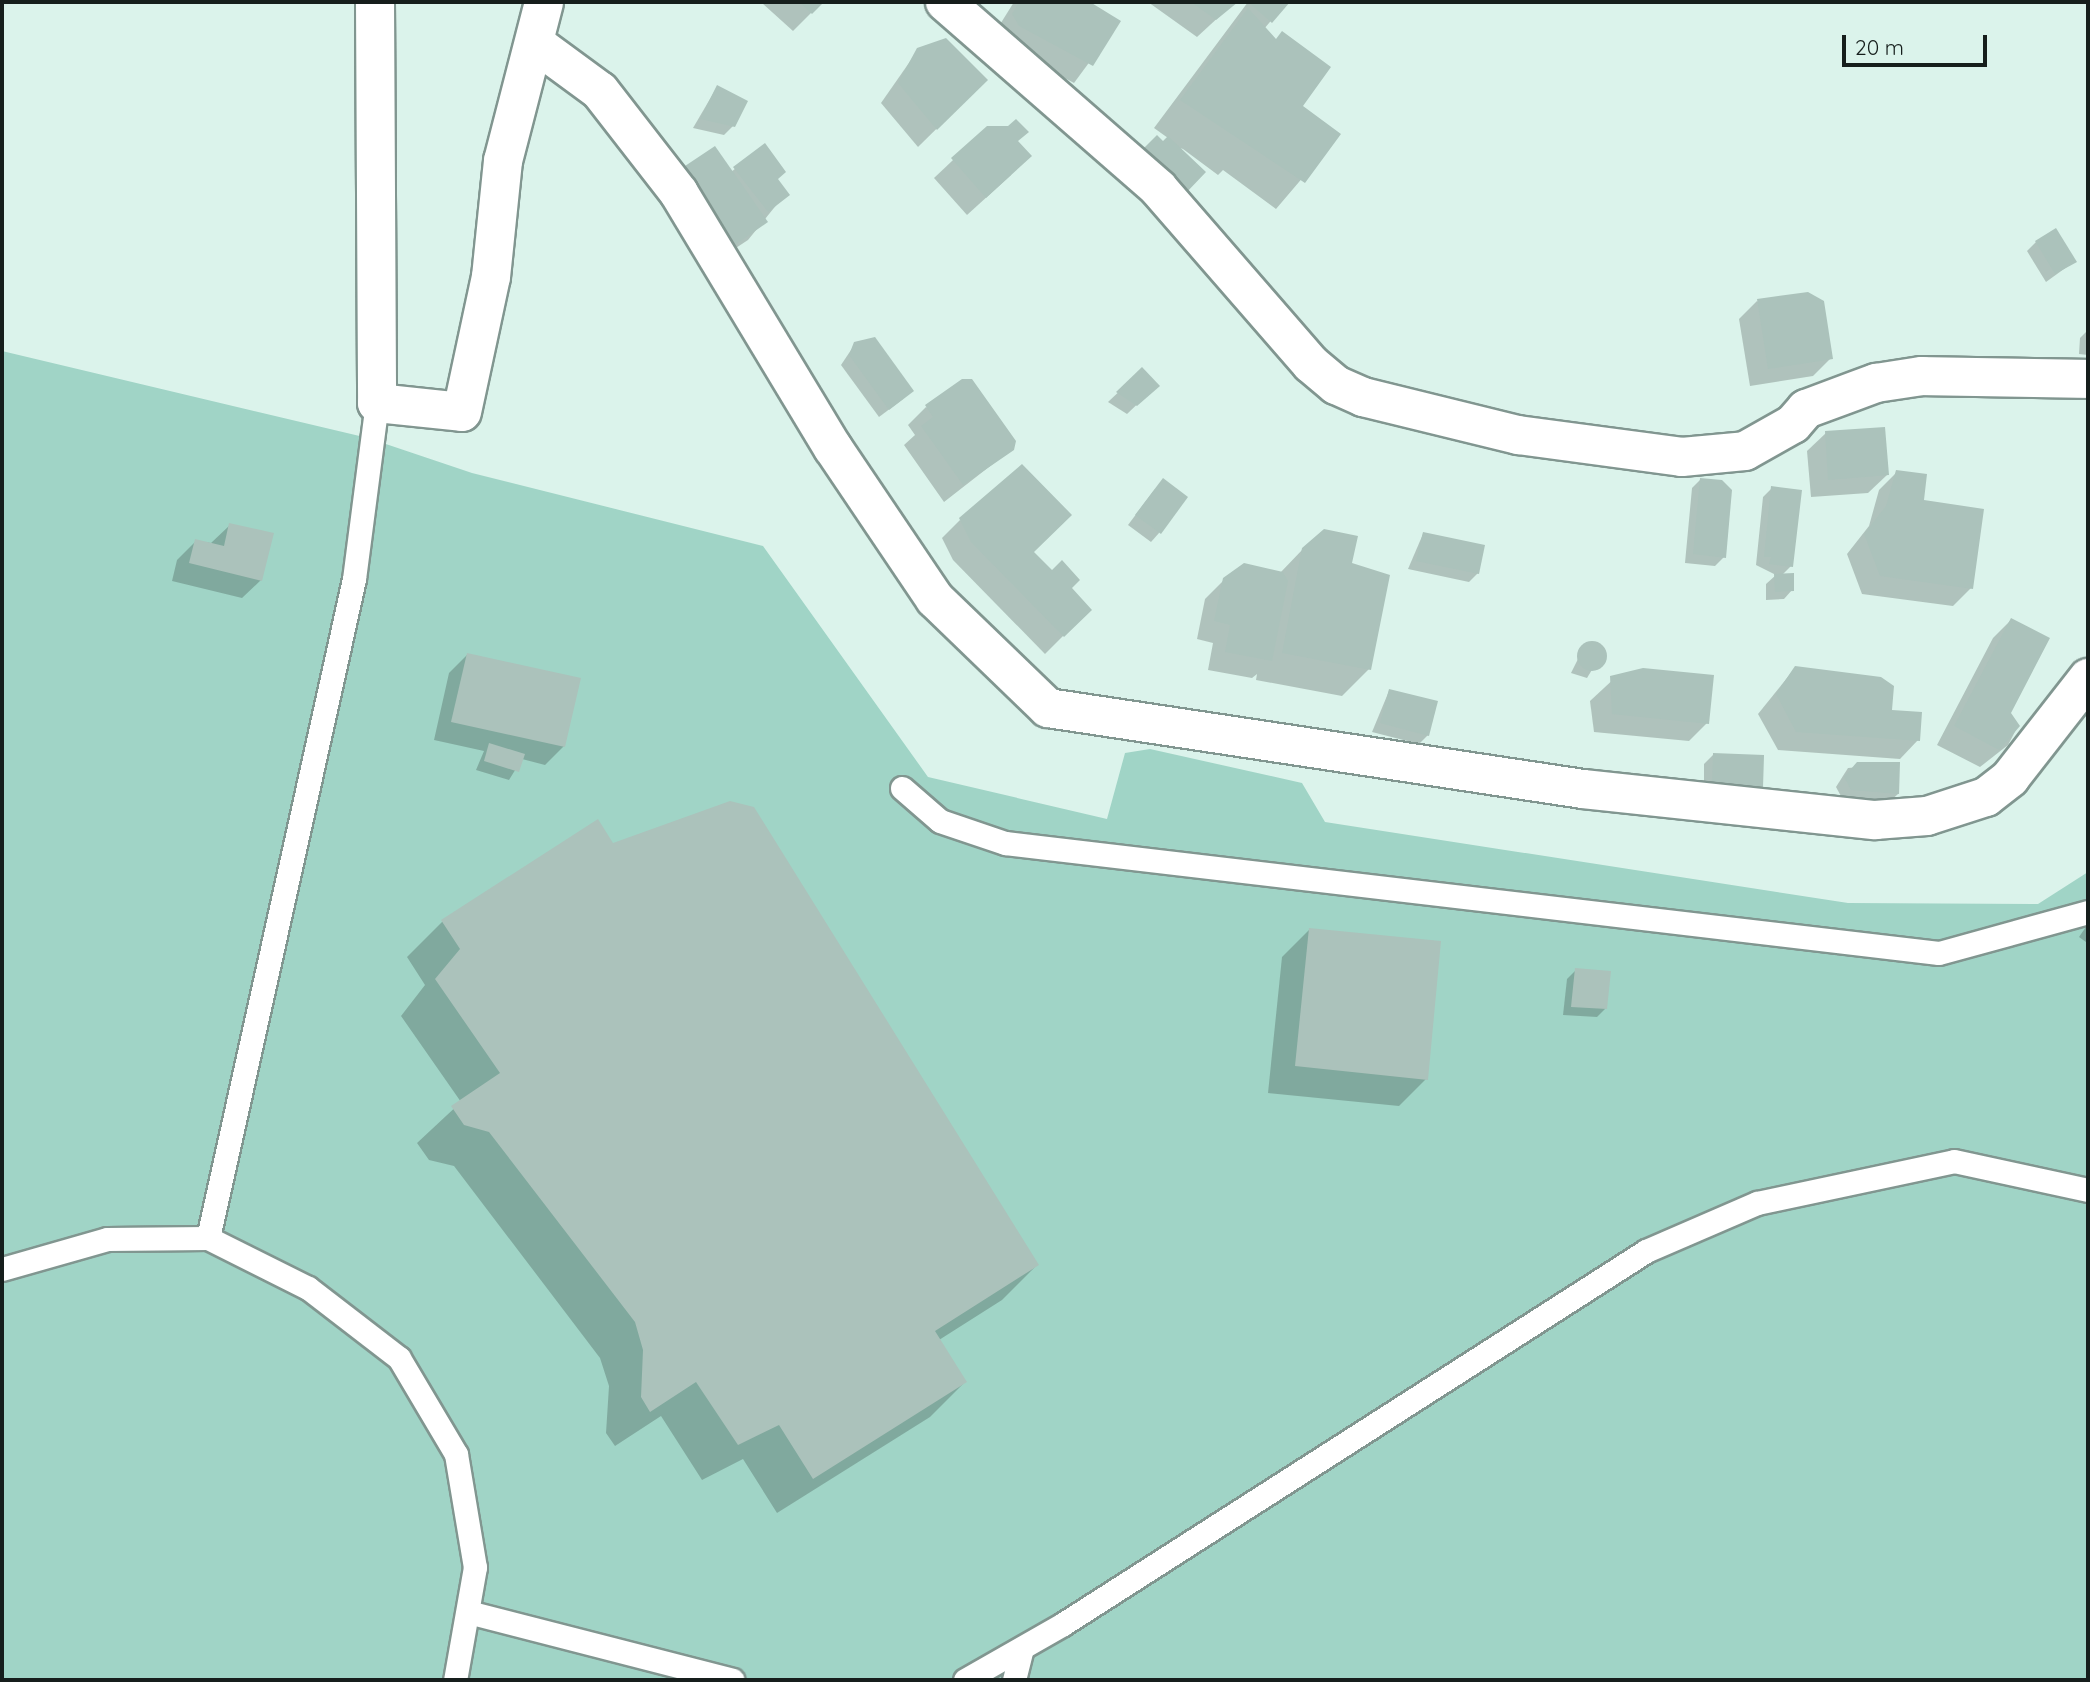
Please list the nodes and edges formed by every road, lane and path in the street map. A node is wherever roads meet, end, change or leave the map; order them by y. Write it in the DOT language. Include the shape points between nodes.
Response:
graph roads {
  1 [pos="375,2"];
  2 [pos="544,2"];
  3 [pos="944,2"];
  4 [pos="536,44"];
  5 [pos="2088,379"];
  6 [pos="377,403"];
  7 [pos="2088,678"];
  8 [pos="902,788"];
  9 [pos="2088,912"];
  10 [pos="2088,1190"];
  11 [pos="208,1238"];
  12 [pos="2,1269"];
  13 [pos="468,1612"];
  14 [pos="1023,1649"];
  15 [pos="455,1680"];
  16 [pos="732,1680"];
  17 [pos="965,1680"];
  18 [pos="1014,1680"];
  1 -- 6 [label="street"];
  2 -- 4 [label="street"];
  3 -- 5 [label="street" via="1158,188 1311,364 1363,397 1518,435 1682,457 1745,452 1793,424 1806,409 1876,383 1922,376"];
  4 -- 6 [label="street" via="503,161 491,277 462,412"];
  4 -- 7 [label="street" via="600,91 679,193 833,448 936,599 1048,708 1583,789 1875,820 1927,816 1986,797 2010,778"];
  6 -- 11 [label="lane" via="354,579"];
  8 -- 9 [label="lane" via="940,821 1005,843 1939,953"];
  10 -- 14 [label="lane" via="1954,1161 1757,1203 1646,1251"];
  11 -- 12 [label="lane" via="107,1239"];
  11 -- 13 [label="lane" via="308,1288 399,1358 456,1454 475,1567"];
  13 -- 15 [label="lane"];
  13 -- 16 [label="lane"];
  14 -- 17 [label="lane"];
  14 -- 18 [label="lane"];
}
